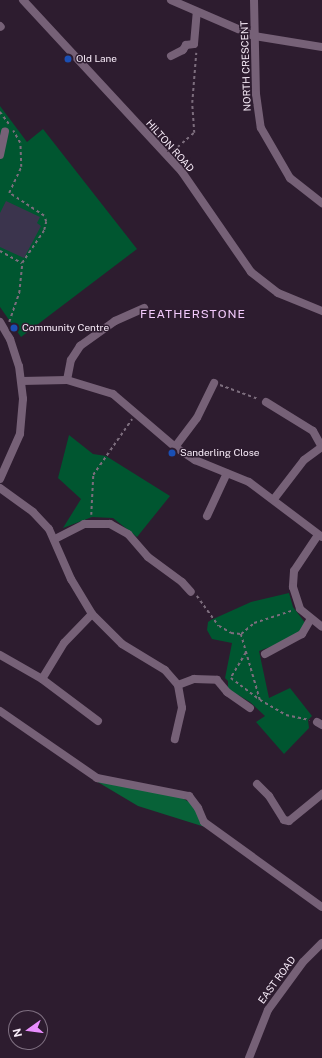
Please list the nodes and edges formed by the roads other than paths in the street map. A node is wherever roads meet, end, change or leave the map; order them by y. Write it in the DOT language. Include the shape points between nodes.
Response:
graph roads {
  1 [pos="23,0"];
  2 [pos="171,0"];
  3 [pos="254,0"];
  4 [pos="197,12"];
  5 [pos="254,36"];
  6 [pos="322,47"];
  7 [pos="171,56"];
  8 [pos="5,132"];
  9 [pos="0,155"];
  10 [pos="322,203"];
  11 [pos="144,308"];
  12 [pos="322,311"];
  13 [pos="0,322"];
  14 [pos="67,380"];
  15 [pos="22,381"];
  16 [pos="214,383"];
  17 [pos="266,402"];
  18 [pos="175,447"];
  19 [pos="322,447"];
  20 [pos="227,473"];
  21 [pos="0,479"];
  22 [pos="0,488"];
  23 [pos="274,499"];
  24 [pos="207,516"];
  25 [pos="320,536"];
  26 [pos="55,539"];
  27 [pos="191,592"];
  28 [pos="92,614"];
  29 [pos="310,620"];
  30 [pos="322,627"];
  31 [pos="265,654"];
  32 [pos="0,655"];
  33 [pos="42,679"];
  34 [pos="178,685"];
  35 [pos="250,708"];
  36 [pos="0,711"];
  37 [pos="98,721"];
  38 [pos="175,739"];
  39 [pos="257,784"];
  40 [pos="322,794"];
  41 [pos="322,907"];
  42 [pos="322,942"];
  43 [pos="250,1058"];
  1 -- 12 [label="street, HILTON ROAD" via="182,172 255,276 278,293"];
  2 -- 4 [label="street"];
  3 -- 5 [label="street, NORTH CRESCENT"];
  4 -- 5 [label="street"];
  4 -- 7 [label="street" via="194,44 186,45 183,50"];
  5 -- 6 [label="street"];
  5 -- 10 [label="street, NORTH CRESCENT" via="261,128 290,178"];
  8 -- 9 [label="street"];
  11 -- 14 [label="street" via="115,321 80,346 72,360"];
  13 -- 15 [label="street" via="15,352"];
  14 -- 15 [label="street"];
  14 -- 18 [label="street" via="113,394"];
  15 -- 21 [label="street" via="20,434"];
  16 -- 18 [label="street" via="198,418"];
  17 -- 19 [label="street" via="313,431"];
  18 -- 20 [label="street" via="195,460"];
  19 -- 23 [label="street" via="304,460"];
  20 -- 23 [label="street" via="249,482"];
  20 -- 24 [label="street"];
  22 -- 26 [label="street" via="33,512"];
  23 -- 25 [label="street"];
  25 -- 29 [label="street" via="302,556 292,578 299,609"];
  26 -- 27 [label="street" via="76,527 92,523 110,524 128,534 148,557 182,582"];
  26 -- 28 [label="street" via="71,580"];
  28 -- 33 [label="street" via="64,643"];
  28 -- 34 [label="street" via="122,644 165,670"];
  29 -- 30 [label="street"];
  29 -- 31 [label="street" via="302,634"];
  32 -- 33 [label="street"];
  33 -- 37 [label="street"];
  34 -- 35 [label="street" via="194,679 217,680 227,692"];
  34 -- 38 [label="street" via="182,708"];
  36 -- 41 [label="street" via="97,778 189,796 204,822"];
  39 -- 40 [label="street" via="269,796 284,820 289,821"];
  42 -- 43 [label="street, EAST ROAD" via="303,962 268,1010"];
}
